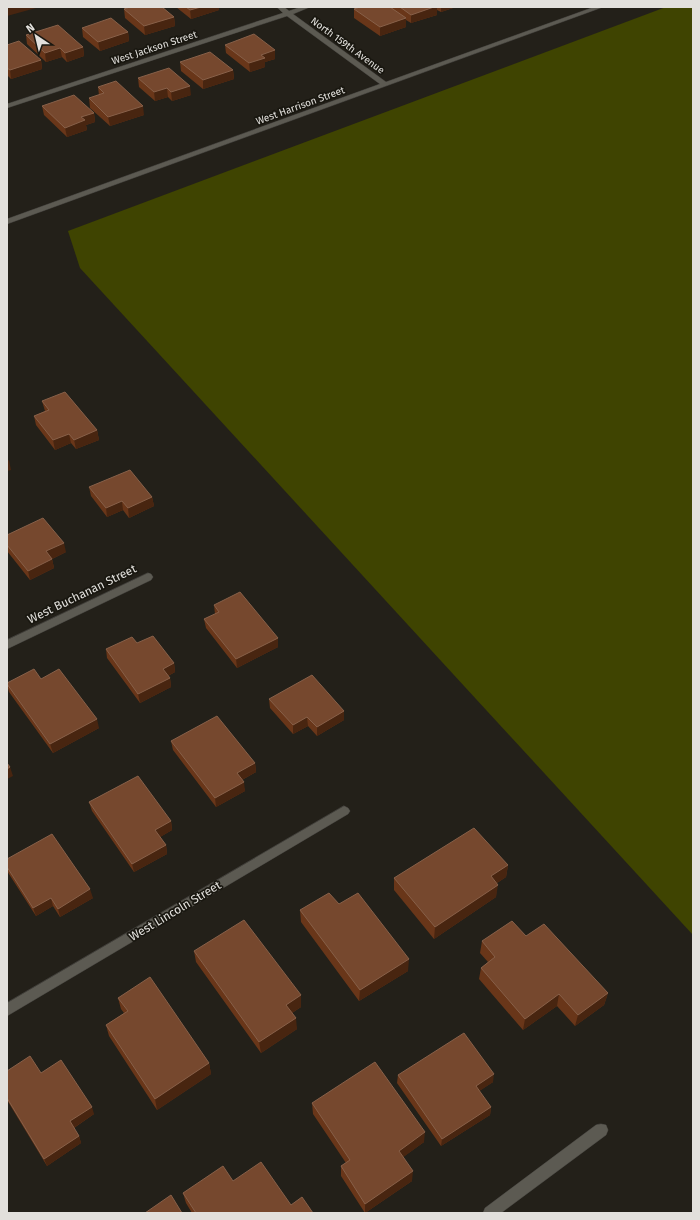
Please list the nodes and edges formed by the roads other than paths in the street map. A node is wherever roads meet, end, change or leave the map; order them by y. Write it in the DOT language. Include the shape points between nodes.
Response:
graph roads {
  1 [pos="280,7"];
  2 [pos="307,7"];
  3 [pos="600,7"];
  4 [pos="288,13"];
  5 [pos="385,85"];
  6 [pos="7,106"];
  7 [pos="7,222"];
  8 [pos="148,577"];
  9 [pos="7,644"];
  10 [pos="344,811"];
  11 [pos="7,1010"];
  12 [pos="601,1130"];
  13 [pos="490,1213"];
  1 -- 4 [label="street, North 159th Avenue"];
  2 -- 4 [label="street, West Jackson Street"];
  3 -- 5 [label="street, West Harrison Street"];
  4 -- 5 [label="street, North 159th Avenue"];
  4 -- 6 [label="street, West Jackson Street"];
  5 -- 7 [label="street, West Harrison Street"];
  8 -- 9 [label="street, West Buchanan Street"];
  10 -- 11 [label="street, West Lincoln Street"];
  12 -- 13 [label="street"];
}
